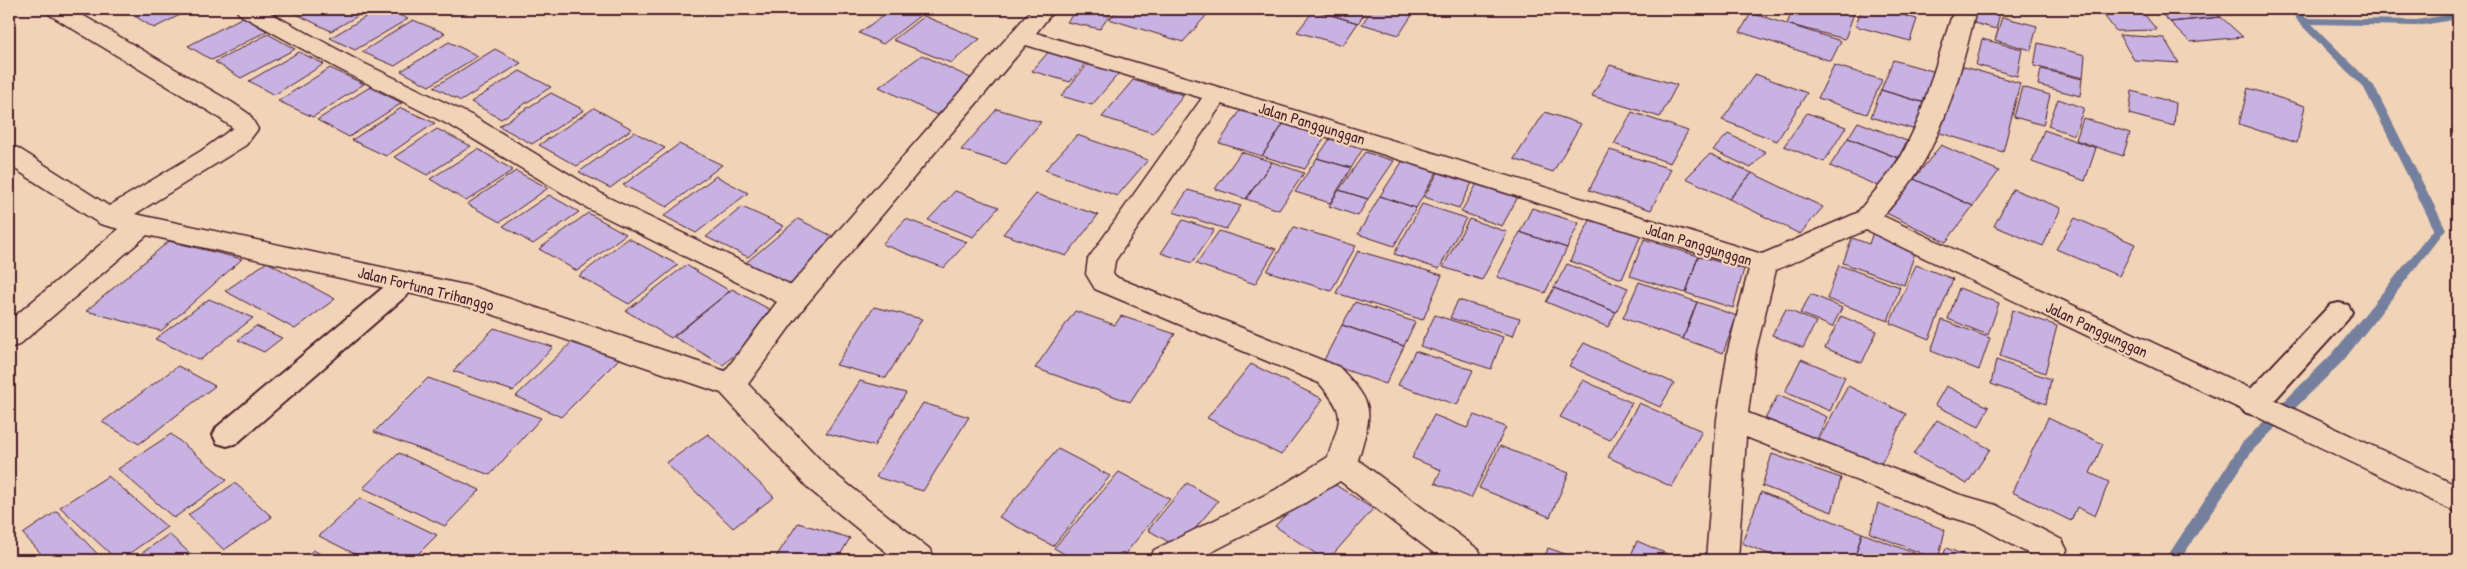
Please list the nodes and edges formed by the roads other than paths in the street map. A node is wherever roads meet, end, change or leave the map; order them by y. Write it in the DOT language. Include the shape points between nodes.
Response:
graph roads {
  1 [pos="247,9"];
  2 [pos="1965,9"];
  3 [pos="58,10"];
  4 [pos="1030,18"];
  5 [pos="1217,94"];
  6 [pos="9,154"];
  7 [pos="109,218"];
  8 [pos="1866,219"];
  9 [pos="143,224"];
  10 [pos="1764,264"];
  11 [pos="406,282"];
  12 [pos="795,299"];
  13 [pos="2339,312"];
  14 [pos="9,337"];
  15 [pos="732,385"];
  16 [pos="2256,405"];
  17 [pos="1732,419"];
  18 [pos="227,435"];
  19 [pos="1341,465"];
  20 [pos="2458,500"];
  21 [pos="2051,550"];
  22 [pos="920,560"];
  23 [pos="1166,560"];
  24 [pos="1467,560"];
  25 [pos="1722,560"];
  1 -- 12 [label="street" via="347,64 464,122 598,203"];
  2 -- 8 [label="street" via="1928,127 1916,154"];
  3 -- 7 [label="street" via="224,109 240,120 246,129 210,157"];
  4 -- 5 [label="street, Jalan Panggunggan"];
  4 -- 12 [label="street"];
  5 -- 10 [label="street, Jalan Panggunggan"];
  5 -- 19 [label="street" via="1102,259 1098,269 1100,278 1108,285 1330,375 1350,398 1355,417"];
  6 -- 7 [label="street, Jalan Fortuna Trihanggo"];
  7 -- 9 [label="street, Jalan Fortuna Trihanggo"];
  8 -- 10 [label="street, Jalan Panggunggan"];
  8 -- 16 [label="street, Jalan Panggunggan"];
  9 -- 11 [label="street, Jalan Fortuna Trihanggo"];
  9 -- 14 [label="street"];
  10 -- 17 [label="street" via="1742,350"];
  11 -- 15 [label="street, Jalan Fortuna Trihanggo" via="474,297"];
  11 -- 18 [label="lane"];
  12 -- 15 [label="street"];
  13 -- 16 [label="lane"];
  15 -- 22 [label="street" via="820,480"];
  16 -- 20 [label="street, Jalan Panggunggan"];
  17 -- 21 [label="street" via="1955,506 1985,514"];
  17 -- 25 [label="street"];
  19 -- 23 [label="street" via="1286,499"];
  19 -- 24 [label="street"];
}
